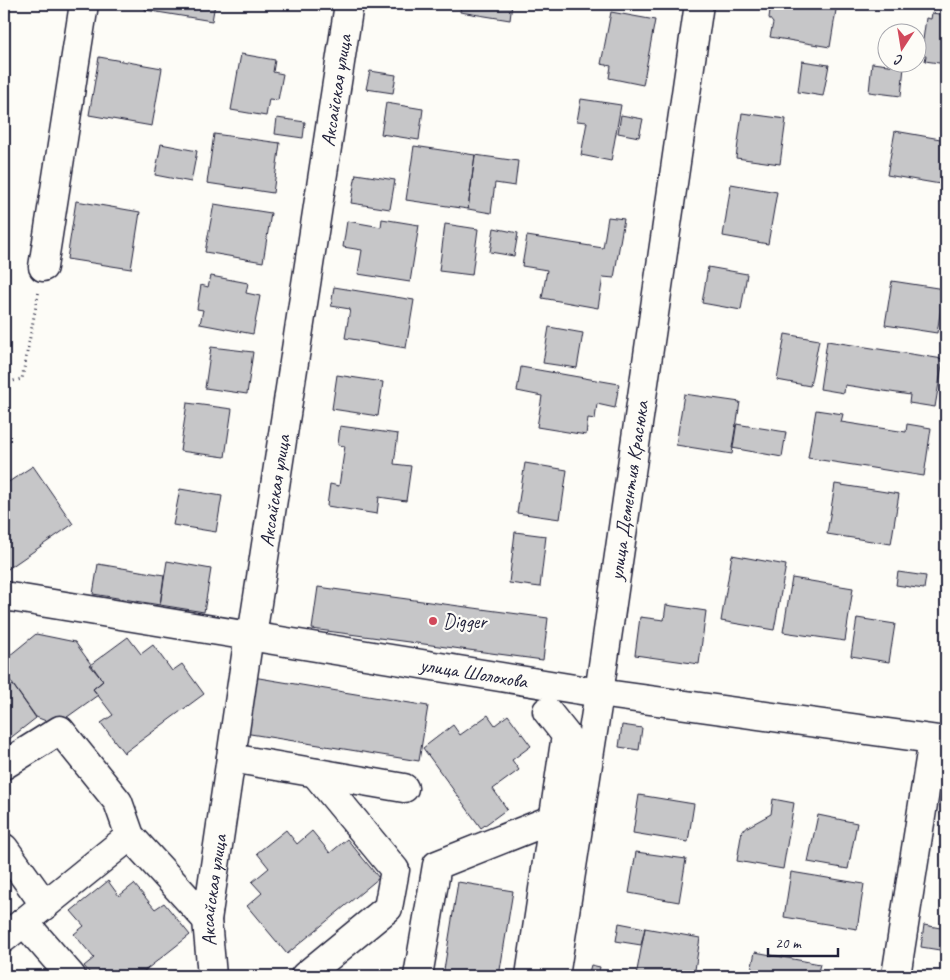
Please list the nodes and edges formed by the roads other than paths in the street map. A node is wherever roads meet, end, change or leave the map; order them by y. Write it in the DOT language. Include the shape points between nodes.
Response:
graph roads {
  1 [pos="84,4"];
  2 [pos="349,4"];
  3 [pos="699,4"];
  4 [pos="43,267"];
  5 [pos="4,596"];
  6 [pos="252,636"];
  7 [pos="599,694"];
  8 [pos="547,711"];
  9 [pos="940,741"];
  10 [pos="231,758"];
  11 [pos="4,765"];
  12 [pos="315,773"];
  13 [pos="404,788"];
  14 [pos="552,819"];
  15 [pos="130,836"];
  16 [pos="4,848"];
  17 [pos="45,905"];
  18 [pos="207,920"];
  19 [pos="14,930"];
  20 [pos="71,976"];
  21 [pos="212,976"];
  22 [pos="305,976"];
  23 [pos="418,976"];
  24 [pos="530,976"];
  25 [pos="555,976"];
  26 [pos="896,976"];
  1 -- 4 [label="street"];
  2 -- 6 [label="street, Аксайская улица"];
  3 -- 7 [label="street, улица Дементия Красюка"];
  5 -- 6 [label="street, улица Шолохова"];
  6 -- 7 [label="street, улица Шолохова"];
  6 -- 10 [label="street, Аксайская улица" via="247,649"];
  7 -- 9 [label="street, улица Шолохова"];
  7 -- 25 [label="street, улица Дементия Красюка"];
  8 -- 14 [label="street" via="566,735"];
  9 -- 26 [label="street"];
  10 -- 12 [label="street"];
  10 -- 18 [label="street, Аксайская улица"];
  11 -- 15 [label="street" via="60,730 118,802"];
  12 -- 13 [label="street"];
  12 -- 22 [label="street" via="395,870 388,908"];
  14 -- 23 [label="street" via="437,865"];
  14 -- 24 [label="street"];
  15 -- 17 [label="street"];
  15 -- 18 [label="street"];
  16 -- 17 [label="street"];
  17 -- 19 [label="street"];
  18 -- 21 [label="street, Аксайская улица"];
  19 -- 20 [label="street"];
}
